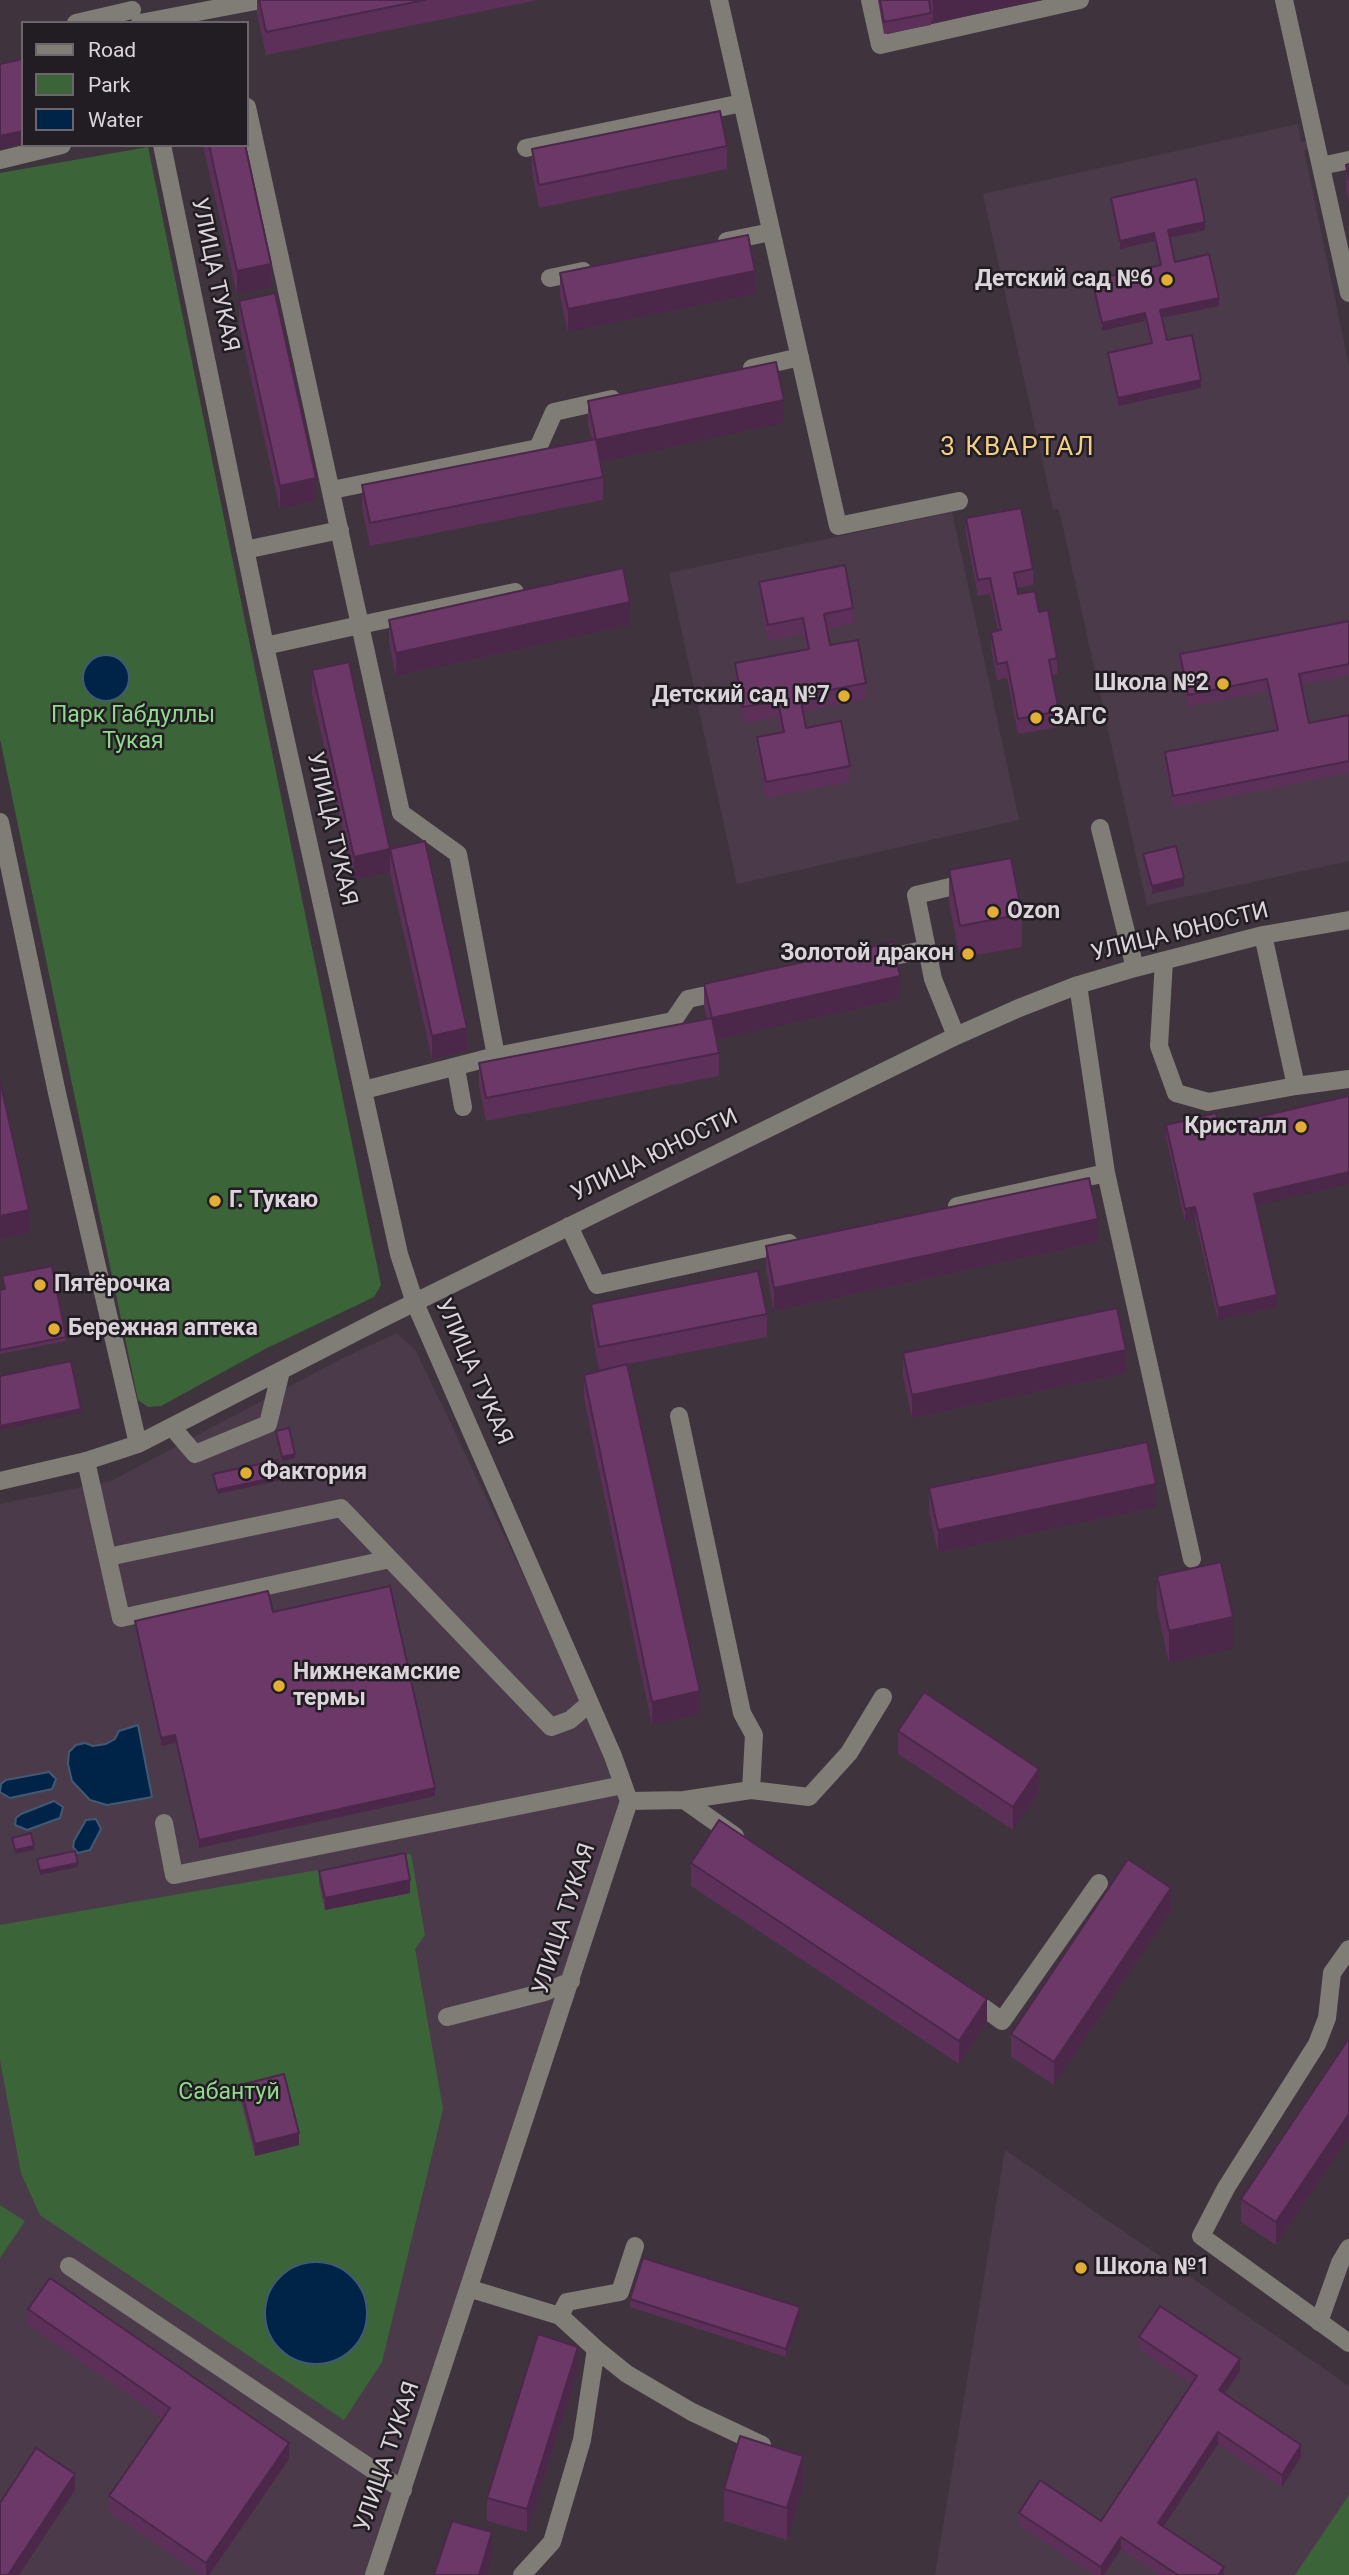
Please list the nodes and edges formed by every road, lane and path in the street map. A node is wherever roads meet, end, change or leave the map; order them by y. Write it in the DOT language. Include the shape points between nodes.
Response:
graph roads {
  1 [pos="261,0"];
  2 [pos="719,0"];
  3 [pos="870,0"];
  4 [pos="1080,0"];
  5 [pos="1284,0"];
  6 [pos="134,14"];
  7 [pos="226,15"];
  8 [pos="89,21"];
  9 [pos="742,103"];
  10 [pos="248,112"];
  11 [pos="54,147"];
  12 [pos="162,147"];
  13 [pos="526,148"];
  14 [pos="0,160"];
  15 [pos="1349,160"];
  16 [pos="1321,166"];
  17 [pos="771,232"];
  18 [pos="706,245"];
  19 [pos="603,267"];
  20 [pos="551,278"];
  21 [pos="1349,293"];
  22 [pos="800,357"];
  23 [pos="732,372"];
  24 [pos="636,394"];
  25 [pos="332,491"];
  26 [pos="959,501"];
  27 [pos="340,530"];
  28 [pos="245,550"];
  29 [pos="534,588"];
  30 [pos="360,625"];
  31 [pos="265,646"];
  32 [pos="0,822"];
  33 [pos="1101,828"];
  34 [pos="992,877"];
  35 [pos="1349,920"];
  36 [pos="1263,935"];
  37 [pos="927,949"];
  38 [pos="1164,961"];
  39 [pos="848,966"];
  40 [pos="1135,968"];
  41 [pos="1077,985"];
  42 [pos="741,988"];
  43 [pos="956,1036"];
  44 [pos="496,1056"];
  45 [pos="456,1068"];
  46 [pos="1349,1079"];
  47 [pos="1296,1086"];
  48 [pos="364,1090"];
  49 [pos="463,1108"];
  50 [pos="1106,1173"];
  51 [pos="945,1209"];
  52 [pos="569,1226"];
  53 [pos="811,1238"];
  54 [pos="415,1303"];
  55 [pos="281,1371"];
  56 [pos="679,1416"];
  57 [pos="172,1427"];
  58 [pos="138,1444"];
  59 [pos="86,1461"];
  60 [pos="0,1481"];
  61 [pos="108,1557"];
  62 [pos="390,1559"];
  63 [pos="1192,1559"];
  64 [pos="883,1697"];
  65 [pos="590,1703"];
  66 [pos="751,1790"];
  67 [pos="626,1793"];
  68 [pos="684,1801"];
  69 [pos="164,1823"];
  70 [pos="752,1848"];
  71 [pos="1099,1883"];
  72 [pos="1349,1949"];
  73 [pos="571,1981"];
  74 [pos="957,1989"];
  75 [pos="447,2017"];
  76 [pos="635,2246"];
  77 [pos="1349,2248"];
  78 [pos="69,2266"];
  79 [pos="471,2288"];
  80 [pos="560,2316"];
  81 [pos="1319,2322"];
  82 [pos="1349,2343"];
  83 [pos="596,2349"];
  84 [pos="776,2450"];
  85 [pos="402,2490"];
  86 [pos="374,2575"];
  87 [pos="522,2575"];
  1 -- 7 [label="street"];
  2 -- 9 [label="street"];
  3 -- 4 [label="street" via="880,45"];
  5 -- 16 [label="street"];
  6 -- 7 [label="street"];
  6 -- 8 [label="street"];
  9 -- 13 [label="street"];
  9 -- 17 [label="street"];
  10 -- 25 [label="street"];
  11 -- 14 [label="street"];
  12 -- 28 [label="street, УЛИЦА ТУКАЯ"];
  15 -- 16 [label="street"];
  16 -- 21 [label="street"];
  17 -- 18 [label="street"];
  17 -- 22 [label="street"];
  19 -- 20 [label="street"];
  22 -- 23 [label="street"];
  22 -- 26 [label="street" via="838,526"];
  24 -- 25 [label="street" via="554,412 538,448"];
  25 -- 27 [label="street"];
  27 -- 28 [label="street"];
  27 -- 30 [label="street"];
  28 -- 31 [label="street, УЛИЦА ТУКАЯ"];
  29 -- 30 [label="street"];
  30 -- 31 [label="street"];
  30 -- 44 [label="street" via="401,813 458,854"];
  31 -- 48 [label="street, УЛИЦА ТУКАЯ"];
  32 -- 58 [label="street"];
  33 -- 40 [label="street"];
  34 -- 37 [label="street" via="916,895"];
  35 -- 36 [label="street, УЛИЦА ЮНОСТИ"];
  36 -- 38 [label="street, УЛИЦА ЮНОСТИ"];
  36 -- 47 [label="street"];
  37 -- 39 [label="street"];
  37 -- 43 [label="street" via="933,979"];
  38 -- 40 [label="street, УЛИЦА ЮНОСТИ"];
  38 -- 47 [label="street" via="1159,1046 1176,1093 1208,1102"];
  40 -- 41 [label="street, УЛИЦА ЮНОСТИ"];
  41 -- 43 [label="street, УЛИЦА ЮНОСТИ"];
  41 -- 50 [label="street"];
  42 -- 44 [label="street" via="688,999 673,1021"];
  43 -- 52 [label="street, УЛИЦА ЮНОСТИ"];
  44 -- 45 [label="street"];
  45 -- 48 [label="street"];
  45 -- 49 [label="street"];
  46 -- 47 [label="street"];
  48 -- 54 [label="street, УЛИЦА ТУКАЯ"];
  50 -- 51 [label="street"];
  50 -- 63 [label="street" via="1129,1308"];
  52 -- 53 [label="street" via="597,1286"];
  52 -- 54 [label="street, УЛИЦА ЮНОСТИ"];
  54 -- 55 [label="street, УЛИЦА ЮНОСТИ"];
  54 -- 65 [label="street, УЛИЦА ТУКАЯ"];
  55 -- 57 [label="street, УЛИЦА ЮНОСТИ"];
  55 -- 57 [label="street" via="268,1424 195,1454"];
  56 -- 66 [label="street" via="742,1713 754,1735"];
  57 -- 58 [label="street, УЛИЦА ЮНОСТИ"];
  58 -- 59 [label="street, УЛИЦА ЮНОСТИ"];
  59 -- 60 [label="street, УЛИЦА ЮНОСТИ"];
  59 -- 61 [label="street"];
  61 -- 62 [label="street" via="341,1508"];
  61 -- 62 [label="street" via="121,1618"];
  62 -- 65 [label="street" via="551,1727 570,1720"];
  64 -- 66 [label="street" via="849,1753 810,1797"];
  65 -- 67 [label="street, УЛИЦА ТУКАЯ"];
  66 -- 68 [label="street"];
  67 -- 68 [label="street"];
  67 -- 69 [label="street" via="174,1875"];
  67 -- 73 [label="street, УЛИЦА ТУКАЯ"];
  68 -- 70 [label="street"];
  71 -- 74 [label="street" via="1002,2021"];
  72 -- 81 [label="street" via="1332,1973 1327,2018 1317,2044 1201,2236"];
  73 -- 75 [label="street"];
  73 -- 79 [label="street, УЛИЦА ТУКАЯ"];
  76 -- 80 [label="street" via="620,2292 567,2302"];
  77 -- 81 [label="street"];
  78 -- 85 [label="street"];
  79 -- 80 [label="street"];
  79 -- 85 [label="street, УЛИЦА ТУКАЯ"];
  80 -- 83 [label="street"];
  81 -- 82 [label="street"];
  83 -- 84 [label="street" via="627,2374 692,2412"];
  83 -- 87 [label="street" via="582,2440 552,2542"];
  85 -- 86 [label="street, УЛИЦА ТУКАЯ"];
}
